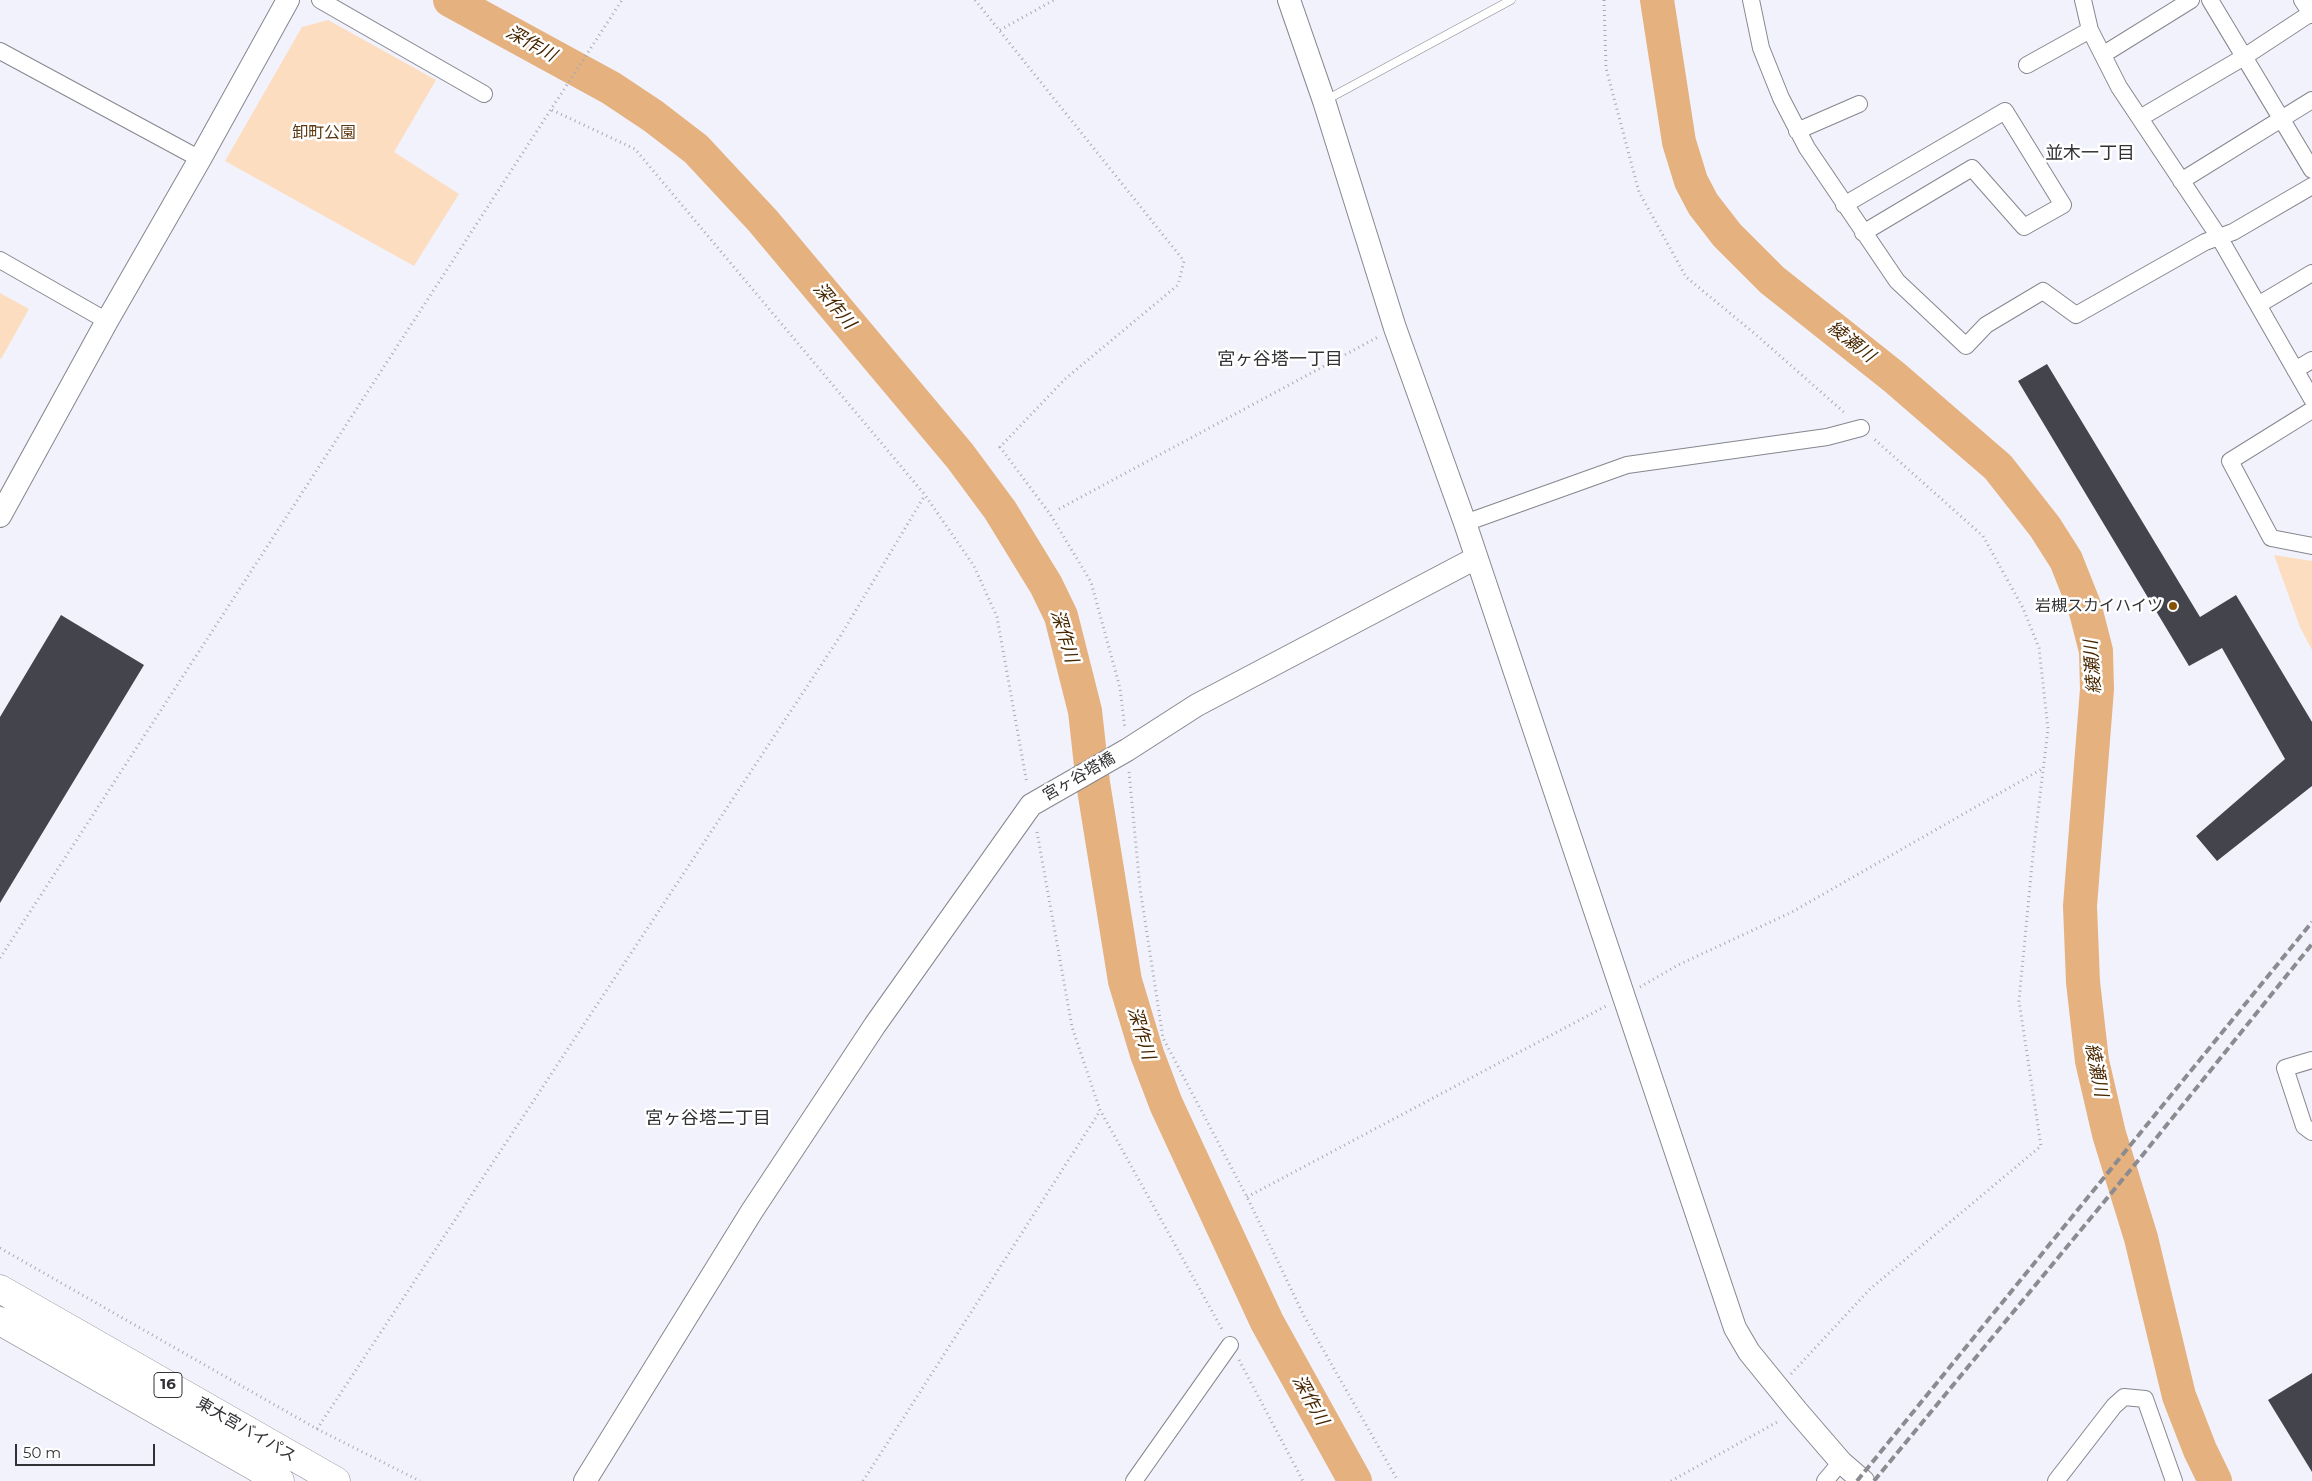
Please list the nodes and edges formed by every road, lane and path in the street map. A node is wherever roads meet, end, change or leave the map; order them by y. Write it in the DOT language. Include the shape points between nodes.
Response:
graph roads {
  1 [pos="288,0"];
  2 [pos="320,0"];
  3 [pos="622,0"];
  4 [pos="975,0"];
  5 [pos="1054,0"];
  6 [pos="1289,0"];
  7 [pos="1511,0"];
  8 [pos="1604,0"];
  9 [pos="1751,0"];
  10 [pos="2083,0"];
  11 [pos="2191,0"];
  12 [pos="2210,0"];
  13 [pos="2308,9"];
  14 [pos="1000,30"];
  15 [pos="2090,30"];
  16 [pos="0,50"];
  17 [pos="2104,54"];
  18 [pos="2244,57"];
  19 [pos="2027,65"];
  20 [pos="484,94"];
  21 [pos="2312,100"];
  22 [pos="1324,101"];
  23 [pos="1859,104"];
  24 [pos="552,110"];
  25 [pos="2140,118"];
  26 [pos="2281,119"];
  27 [pos="1797,131"];
  28 [pos="200,159"];
  29 [pos="2312,170"];
  30 [pos="2182,181"];
  31 [pos="2312,186"];
  32 [pos="1844,205"];
  33 [pos="1864,233"];
  34 [pos="2219,238"];
  35 [pos="0,260"];
  36 [pos="2312,273"];
  37 [pos="2258,305"];
  38 [pos="107,321"];
  39 [pos="1394,328"];
  40 [pos="2312,360"];
  41 [pos="2295,370"];
  42 [pos="2312,398"];
  43 [pos="2312,410"];
  44 [pos="1861,428"];
  45 [pos="924,495"];
  46 [pos="1059,508"];
  47 [pos="0,516"];
  48 [pos="1465,523"];
  49 [pos="2312,546"];
  50 [pos="1476,558"];
  51 [pos="1127,750"];
  52 [pos="2042,769"];
  53 [pos="1031,805"];
  54 [pos="0,958"];
  55 [pos="1622,997"];
  56 [pos="2312,1060"];
  57 [pos="1100,1110"];
  58 [pos="2312,1132"];
  59 [pos="1247,1197"];
  60 [pos="0,1248"];
  61 [pos="0,1289"];
  62 [pos="0,1320"];
  63 [pos="1230,1345"];
  64 [pos="1778,1388"];
  65 [pos="1797,1411"];
  66 [pos="317,1429"];
  67 [pos="1841,1462"];
  68 [pos="280,1481"];
  69 [pos="336,1481"];
  70 [pos="420,1481"];
  71 [pos="585,1481"];
  72 [pos="863,1481"];
  73 [pos="1134,1481"];
  74 [pos="1303,1481"];
  75 [pos="1398,1481"];
  76 [pos="1670,1481"];
  77 [pos="1825,1481"];
  78 [pos="1863,1481"];
  79 [pos="2056,1481"];
  80 [pos="2174,1481"];
  1 -- 28 [label="street"];
  2 -- 20 [label="street"];
  3 -- 24 [label="path"];
  4 -- 14 [label="path"];
  5 -- 14 [label="path"];
  6 -- 22 [label="street"];
  7 -- 22 [label="lane"];
  8 -- 44 [label="path" via="1606,68 1639,192 1686,277"];
  9 -- 27 [label="street" via="1761,48"];
  10 -- 15 [label="street"];
  11 -- 17 [label="street"];
  12 -- 18 [label="street"];
  13 -- 18 [label="street"];
  14 -- 51 [label="path" via="1184,261 1178,285 1065,379 1000,447 1050,514 1090,582 1120,688"];
  15 -- 17 [label="street"];
  15 -- 19 [label="street"];
  16 -- 28 [label="street"];
  17 -- 25 [label="street" via="2119,87"];
  18 -- 25 [label="street"];
  18 -- 26 [label="street"];
  21 -- 26 [label="street"];
  22 -- 39 [label="street"];
  23 -- 27 [label="street"];
  24 -- 45 [label="path" via="635,150"];
  24 -- 54 [label="path"];
  25 -- 30 [label="street"];
  26 -- 29 [label="street"];
  26 -- 30 [label="street"];
  27 -- 32 [label="street"];
  28 -- 38 [label="street"];
  30 -- 34 [label="street"];
  31 -- 34 [label="street"];
  32 -- 33 [label="street"];
  32 -- 33 [label="street" via="2004,111 2063,205 2024,227 1972,168"];
  33 -- 34 [label="street" via="1897,281 1966,346 1986,325 2042,291 2076,315 2205,242"];
  34 -- 37 [label="street"];
  35 -- 38 [label="street"];
  36 -- 37 [label="street"];
  37 -- 41 [label="street"];
  38 -- 47 [label="street"];
  39 -- 46 [label="path"];
  39 -- 48 [label="street"];
  40 -- 41 [label="street"];
  41 -- 42 [label="street"];
  43 -- 49 [label="street" via="2230,461 2271,538"];
  44 -- 48 [label="street" via="1827,437 1627,465"];
  44 -- 52 [label="path" via="1983,536 2023,608 2038,648 2048,728"];
  45 -- 53 [label="path" via="974,566 996,617"];
  45 -- 66 [label="path" via="841,635"];
  48 -- 50 [label="street"];
  50 -- 51 [label="street, 宮ヶ谷塔橋" via="1196,705"];
  50 -- 55 [label="street"];
  51 -- 53 [label="street, 宮ヶ谷塔橋"];
  51 -- 59 [label="path" via="1140,888 1163,1038"];
  52 -- 55 [label="path" via="1792,912 1678,965"];
  52 -- 64 [label="path" via="2019,1001 2041,1146 1870,1289"];
  53 -- 57 [label="path" via="1072,1027"];
  53 -- 71 [label="street" via="875,1025 752,1212"];
  55 -- 59 [label="path"];
  55 -- 64 [label="street" via="1735,1328 1749,1352"];
  56 -- 58 [label="street" via="2285,1068 2304,1126"];
  57 -- 63 [label="path"];
  57 -- 72 [label="path"];
  59 -- 75 [label="path" via="1304,1316"];
  60 -- 66 [label="path"];
  61 -- 69 [label="highway, 東大宮バイパス / 16"];
  62 -- 68 [label="highway, 東大宮バイパス / 16"];
  63 -- 73 [label="street"];
  63 -- 74 [label="path"];
  64 -- 65 [label="street"];
  65 -- 67 [label="street"];
  65 -- 76 [label="path"];
  66 -- 70 [label="path"];
  67 -- 77 [label="street"];
  67 -- 78 [label="street"];
  79 -- 80 [label="street" via="2114,1406 2124,1398 2145,1398"];
}
